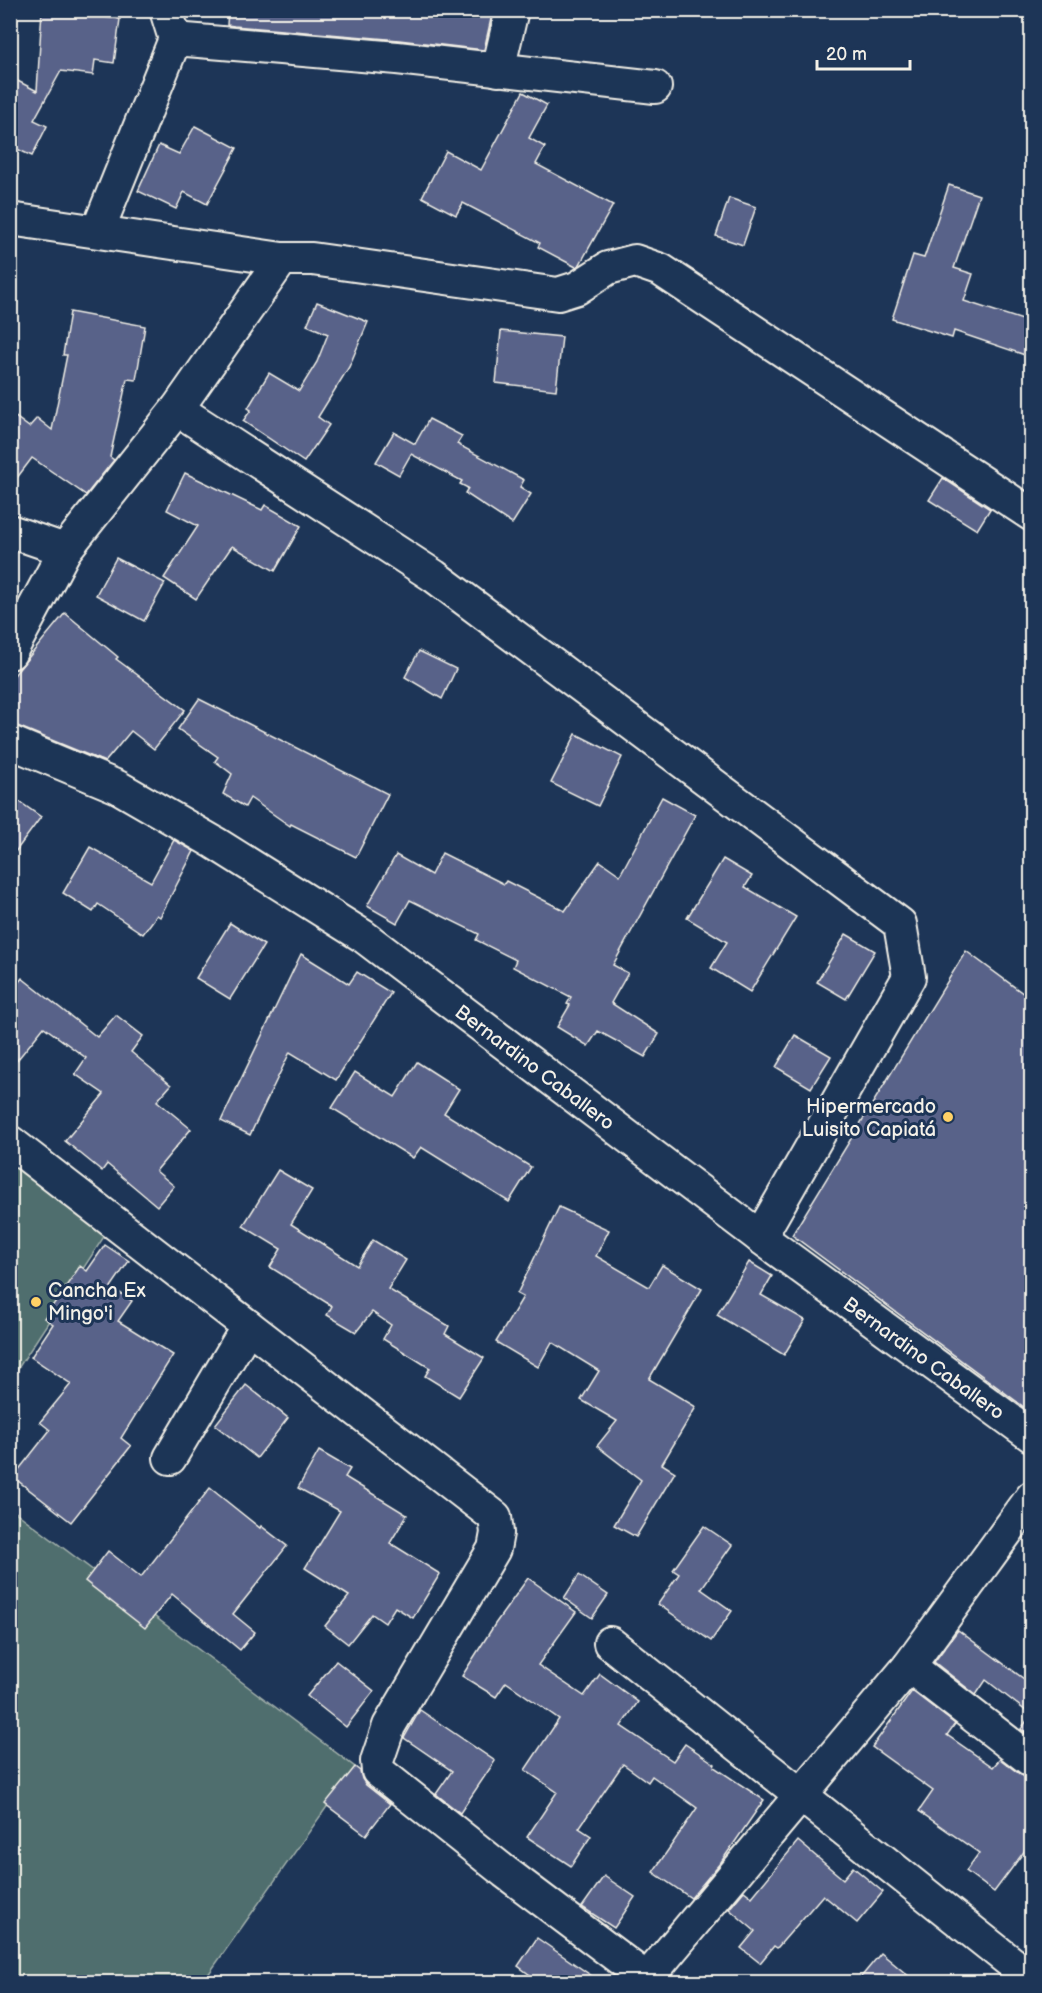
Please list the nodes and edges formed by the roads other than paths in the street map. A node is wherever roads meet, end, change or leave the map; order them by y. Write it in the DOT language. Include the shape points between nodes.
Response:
graph roads {
  1 [pos="512,10"];
  2 [pos="171,25"];
  3 [pos="498,70"];
  4 [pos="655,87"];
  5 [pos="10,219"];
  6 [pos="98,230"];
  7 [pos="282,259"];
  8 [pos="177,409"];
  9 [pos="1032,515"];
  10 [pos="10,531"];
  11 [pos="64,550"];
  12 [pos="10,653"];
  13 [pos="10,742"];
  14 [pos="10,1142"];
  15 [pos="760,1237"];
  16 [pos="248,1326"];
  17 [pos="1032,1436"];
  18 [pos="170,1458"];
  19 [pos="1032,1497"];
  20 [pos="610,1643"];
  21 [pos="909,1666"];
  22 [pos="1032,1761"];
  23 [pos="801,1794"];
  24 [pos="1032,1979"];
  25 [pos="646,1981"];
  1 -- 3 [label="street"];
  2 -- 3 [label="street"];
  2 -- 6 [label="street"];
  3 -- 4 [label="street"];
  5 -- 6 [label="street"];
  6 -- 7 [label="street"];
  7 -- 8 [label="street"];
  7 -- 9 [label="street" via="312,259 558,294 577,288 608,267 635,261 661,270"];
  8 -- 11 [label="street"];
  8 -- 15 [label="street" via="434,576 900,924 909,977"];
  10 -- 11 [label="street"];
  11 -- 12 [label="street"];
  13 -- 15 [label="street, Bernardino Caballero" via="118,787 363,936"];
  14 -- 16 [label="street"];
  15 -- 17 [label="street, Bernardino Caballero"];
  16 -- 18 [label="street"];
  16 -- 25 [label="street" via="495,1517 494,1549 389,1726 377,1761 378,1771"];
  19 -- 21 [label="street"];
  20 -- 23 [label="street"];
  21 -- 22 [label="street"];
  21 -- 23 [label="street"];
  23 -- 24 [label="street"];
  23 -- 25 [label="street"];
}
